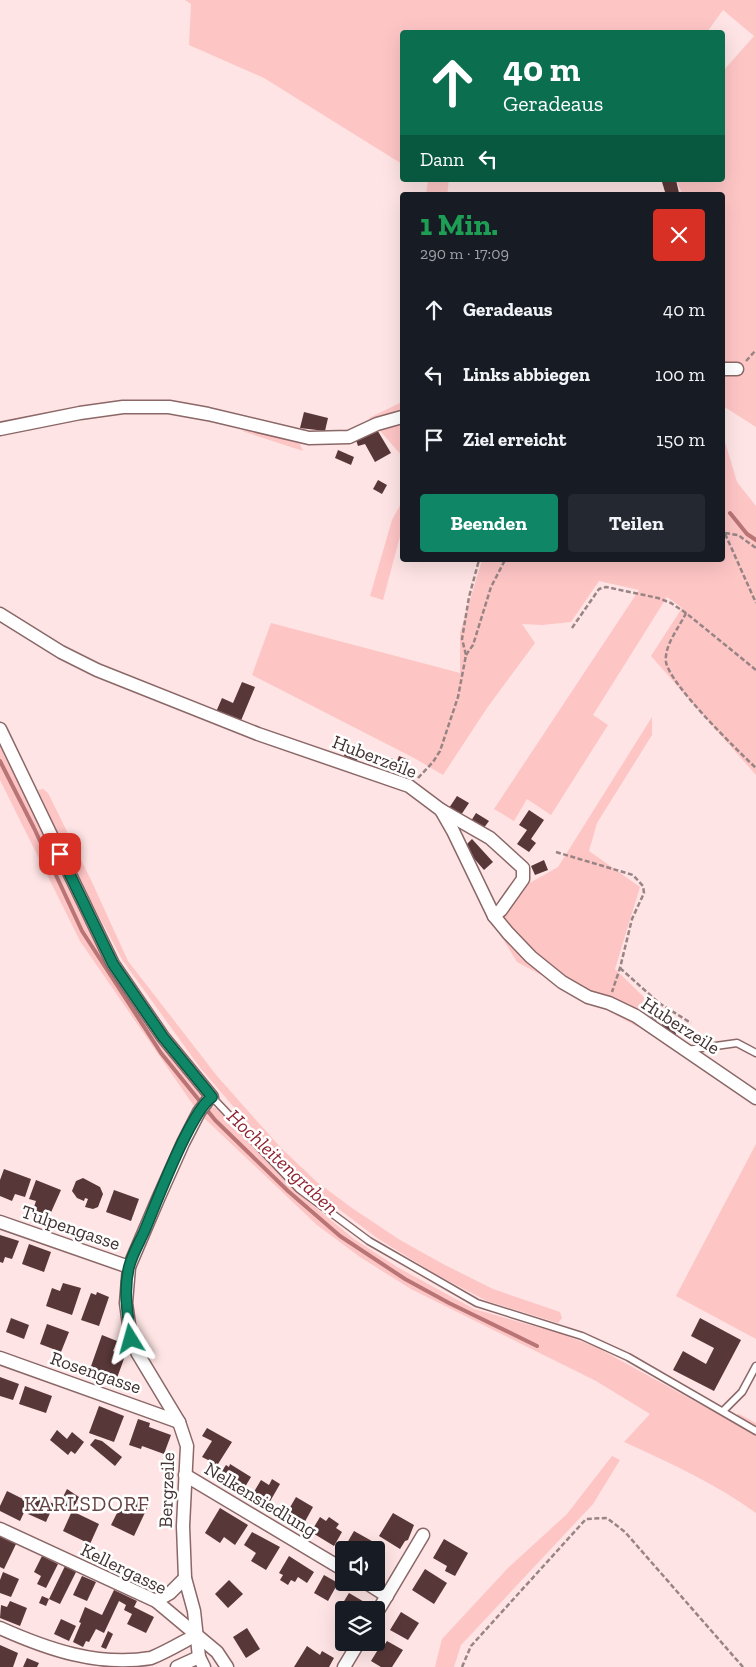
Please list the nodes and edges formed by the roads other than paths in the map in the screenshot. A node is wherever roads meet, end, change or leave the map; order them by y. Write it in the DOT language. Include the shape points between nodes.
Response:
graph roads {
  1 [pos="737,368"];
  2 [pos="725,369"];
  3 [pos="400,418"];
  4 [pos="0,429"];
  5 [pos="0,614"];
  6 [pos="0,729"];
  7 [pos="441,810"];
  8 [pos="494,916"];
  9 [pos="686,1050"];
  10 [pos="756,1053"];
  11 [pos="210,1098"];
  12 [pos="756,1098"];
  13 [pos="0,1222"];
  14 [pos="129,1268"];
  15 [pos="0,1358"];
  16 [pos="756,1366"];
  17 [pos="723,1411"];
  18 [pos="179,1422"];
  19 [pos="756,1431"];
  20 [pos="185,1475"];
  21 [pos="0,1529"];
  22 [pos="423,1535"];
  23 [pos="335,1565"];
  24 [pos="185,1578"];
  25 [pos="379,1591"];
  26 [pos="387,1596"];
  27 [pos="156,1601"];
  28 [pos="384,1601"];
  29 [pos="0,1628"];
  30 [pos="196,1635"];
  31 [pos="354,1651"];
  32 [pos="202,1662"];
  33 [pos="177,1667"];
  34 [pos="227,1667"];
  35 [pos="344,1667"];
  1 -- 2 [label="street"];
  3 -- 4 [label="street" via="349,437 309,438 169,407 123,407"];
  5 -- 7 [label="street, Huberzeile" via="97,670 258,734 410,786"];
  6 -- 11 [label="street" via="113,964"];
  7 -- 8 [label="street, Huberzeile"];
  7 -- 8 [label="street" via="490,838 523,868 523,879"];
  8 -- 9 [label="street, Huberzeile" via="531,957 562,982 588,997 636,1016"];
  9 -- 10 [label="lane" via="737,1043"];
  9 -- 12 [label="street, Huberzeile"];
  11 -- 14 [label="street, Bergzeile" via="183,1143"];
  11 -- 17 [label="lane" via="299,1189 369,1241 477,1303 582,1336 628,1357"];
  13 -- 14 [label="street, Tulpengasse"];
  14 -- 18 [label="street, Bergzeile" via="126,1303 131,1339"];
  15 -- 18 [label="street, Rosengasse"];
  16 -- 17 [label="lane" via="742,1392"];
  17 -- 19 [label="lane"];
  18 -- 20 [label="street, Bergzeile" via="187,1446"];
  20 -- 23 [label="street, Nelkensiedlung"];
  20 -- 24 [label="street, Bergzeile"];
  21 -- 27 [label="street, Kellergasse"];
  22 -- 26 [label="street"];
  24 -- 27 [label="street"];
  24 -- 30 [label="street, Bergzeile" via="194,1611"];
  25 -- 26 [label="street"];
  26 -- 28 [label="street"];
  27 -- 30 [label="street, Kellergasse"];
  29 -- 30 [label="street" via="66,1658 97,1665 126,1665 150,1658"];
  30 -- 32 [label="street"];
  30 -- 34 [label="street" via="217,1652"];
  31 -- 35 [label="street"];
  32 -- 33 [label="street"];
}
